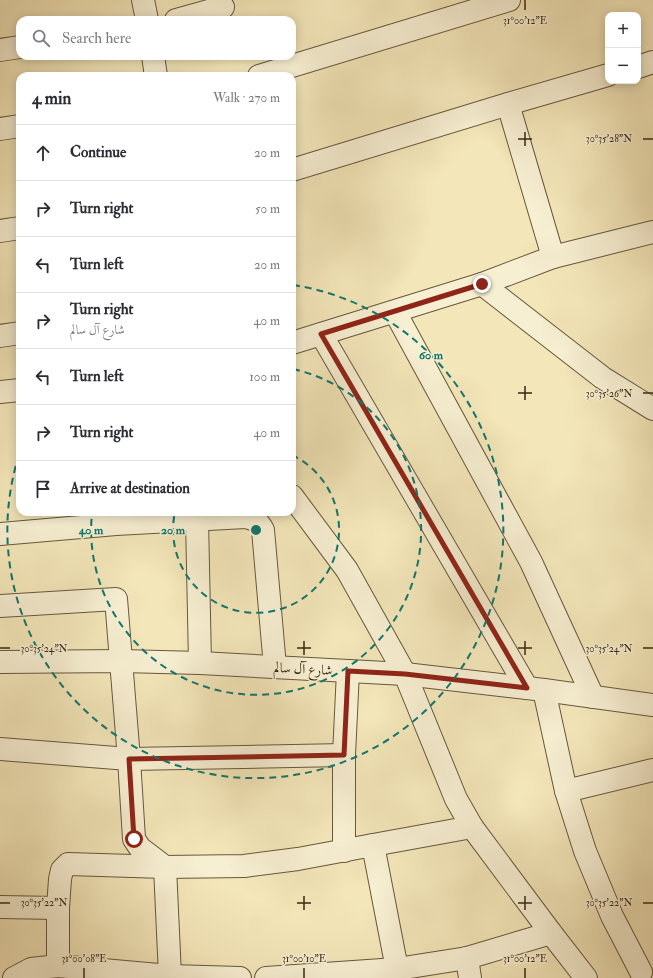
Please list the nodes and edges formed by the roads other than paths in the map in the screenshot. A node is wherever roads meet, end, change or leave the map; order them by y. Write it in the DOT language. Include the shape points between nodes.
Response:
graph roads {
  1 [pos="143,0"];
  2 [pos="509,0"];
  3 [pos="223,7"];
  4 [pos="146,16"];
  5 [pos="190,16"];
  6 [pos="16,48"];
  7 [pos="0,50"];
  8 [pos="154,60"];
  9 [pos="653,62"];
  10 [pos="641,66"];
  11 [pos="155,72"];
  12 [pos="272,72"];
  13 [pos="605,76"];
  14 [pos="508,104"];
  15 [pos="16,127"];
  16 [pos="0,129"];
  17 [pos="296,169"];
  18 [pos="16,229"];
  19 [pos="0,231"];
  20 [pos="653,232"];
  21 [pos="553,258"];
  22 [pos="482,284"];
  23 [pos="395,312"];
  24 [pos="16,334"];
  25 [pos="321,334"];
  26 [pos="0,336"];
  27 [pos="296,342"];
  28 [pos="16,390"];
  29 [pos="0,392"];
  30 [pos="653,409"];
  31 [pos="296,501"];
  32 [pos="116,518"];
  33 [pos="197,519"];
  34 [pos="0,534"];
  35 [pos="0,606"];
  36 [pos="122,661"];
  37 [pos="0,662"];
  38 [pos="200,663"];
  39 [pos="275,667"];
  40 [pos="348,671"];
  41 [pos="405,674"];
  42 [pos="536,689"];
  43 [pos="593,697"];
  44 [pos="653,705"];
  45 [pos="0,749"];
  46 [pos="344,755"];
  47 [pos="129,759"];
  48 [pos="653,770"];
  49 [pos="566,791"];
  50 [pos="472,827"];
  51 [pos="373,845"];
  52 [pos="344,851"];
  53 [pos="166,867"];
  54 [pos="0,907"];
  55 [pos="58,908"];
  56 [pos="551,933"];
  57 [pos="58,966"];
  58 [pos="469,968"];
  59 [pos="397,969"];
  60 [pos="641,972"];
  61 [pos="355,975"];
  62 [pos="170,976"];
  63 [pos="14,978"];
  64 [pos="240,978"];
  65 [pos="266,978"];
  66 [pos="586,978"];
  1 -- 4 [label="street"];
  2 -- 12 [label="street"];
  3 -- 5 [label="street"];
  6 -- 7 [label="street"];
  8 -- 11 [label="street"];
  9 -- 10 [label="street"];
  13 -- 14 [label="street"];
  14 -- 17 [label="street"];
  14 -- 21 [label="street"];
  15 -- 16 [label="street"];
  18 -- 19 [label="street"];
  20 -- 21 [label="street"];
  21 -- 22 [label="street"];
  22 -- 23 [label="street"];
  22 -- 30 [label="street" via="603,378"];
  23 -- 25 [label="street"];
  23 -- 43 [label="street" via="531,562"];
  24 -- 26 [label="street"];
  25 -- 27 [label="street"];
  25 -- 42 [label="street"];
  28 -- 29 [label="street"];
  31 -- 41 [label="street" via="347,570"];
  32 -- 33 [label="street"];
  32 -- 34 [label="street"];
  33 -- 38 [label="street"];
  33 -- 39 [label="street" via="245,517 259,522 263,530"];
  35 -- 36 [label="street" via="116,598"];
  36 -- 37 [label="street, شارع آل سالم"];
  36 -- 38 [label="street, شارع آل سالم"];
  36 -- 47 [label="street"];
  38 -- 39 [label="street, شارع آل سالم"];
  39 -- 40 [label="street, شارع آل سالم"];
  40 -- 41 [label="street, شارع آل سالم"];
  40 -- 46 [label="street"];
  41 -- 42 [label="street, شارع آل سالم"];
  41 -- 50 [label="street" via="456,799"];
  42 -- 43 [label="street, شارع آل سالم"];
  42 -- 49 [label="street"];
  43 -- 44 [label="street, شارع آل سالم"];
  45 -- 47 [label="street"];
  46 -- 47 [label="street"];
  46 -- 52 [label="street"];
  47 -- 53 [label="street" via="134,839 140,848"];
  48 -- 49 [label="street"];
  49 -- 60 [label="street" via="585,851 612,916"];
  50 -- 51 [label="street"];
  50 -- 56 [label="street"];
  51 -- 52 [label="street"];
  51 -- 59 [label="street"];
  52 -- 53 [label="street" via="244,866"];
  53 -- 55 [label="street" via="68,864 62,870"];
  53 -- 62 [label="street"];
  54 -- 55 [label="street"];
  55 -- 57 [label="street"];
  56 -- 58 [label="street"];
  56 -- 66 [label="street"];
  57 -- 62 [label="street"];
  57 -- 63 [label="street" via="31,969"];
  58 -- 59 [label="street"];
  59 -- 61 [label="street"];
  61 -- 65 [label="street"];
  62 -- 64 [label="street"];
}
